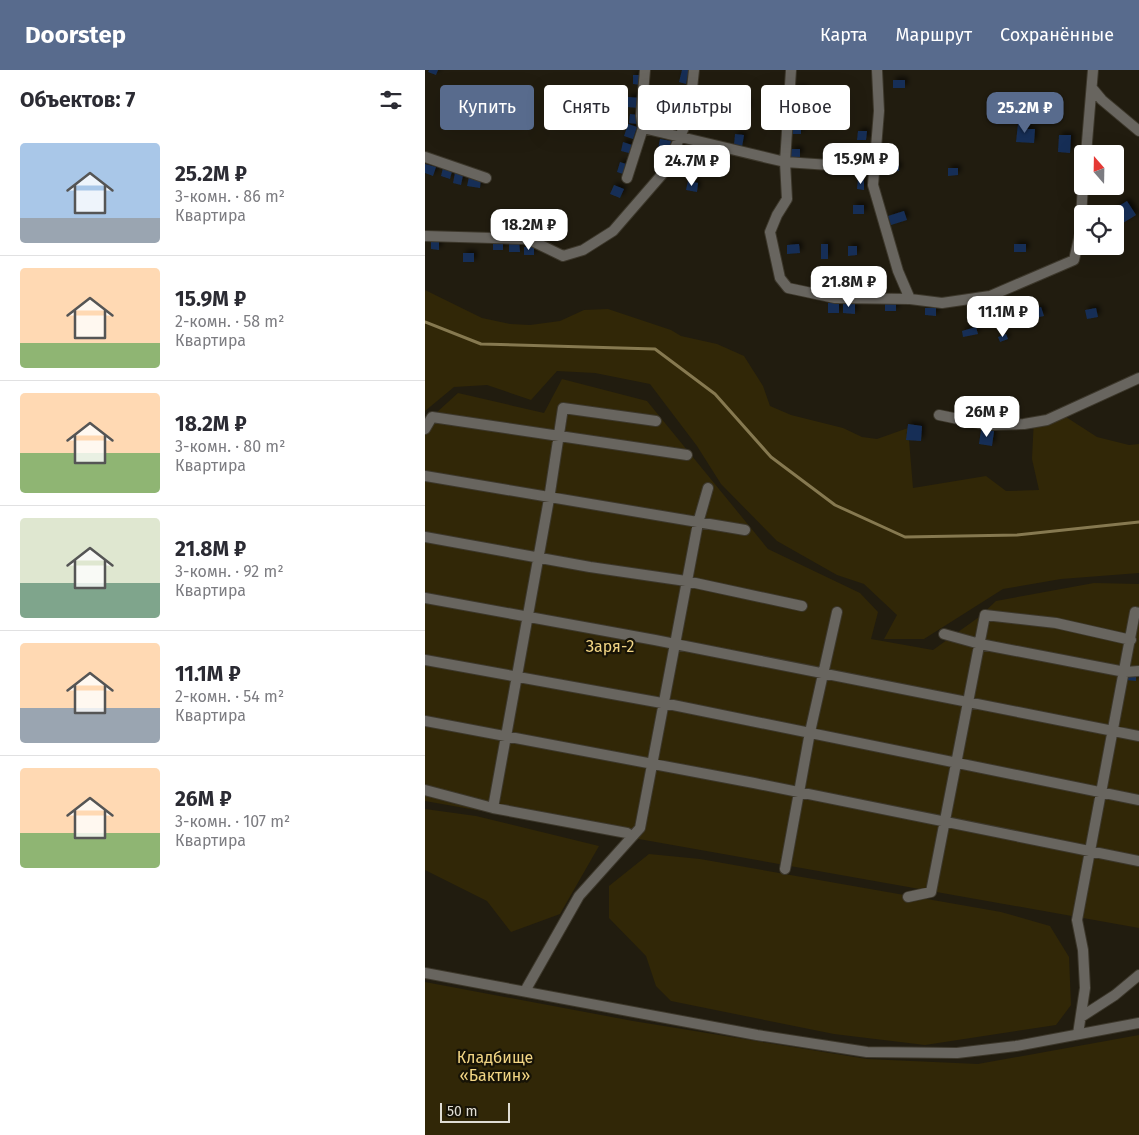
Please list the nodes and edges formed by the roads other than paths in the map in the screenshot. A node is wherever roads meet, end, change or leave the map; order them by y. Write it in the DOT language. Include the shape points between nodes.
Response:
graph roads {
  1 [pos="645,70"];
  2 [pos="694,70"];
  3 [pos="791,70"];
  4 [pos="877,70"];
  5 [pos="1093,70"];
  6 [pos="644,85"];
  7 [pos="1091,88"];
  8 [pos="642,130"];
  9 [pos="652,130"];
  10 [pos="1139,131"];
  11 [pos="680,136"];
  12 [pos="1087,145"];
  13 [pos="425,157"];
  14 [pos="785,162"];
  15 [pos="874,168"];
  16 [pos="485,178"];
  17 [pos="627,178"];
  18 [pos="1082,195"];
  19 [pos="425,236"];
  20 [pos="909,299"];
  21 [pos="1139,378"];
  22 [pos="939,415"];
  23 [pos="656,421"];
  24 [pos="425,429"];
  25 [pos="559,438"];
  26 [pos="687,455"];
  27 [pos="425,476"];
  28 [pos="708,488"];
  29 [pos="549,499"];
  30 [pos="698,523"];
  31 [pos="745,530"];
  32 [pos="425,536"];
  33 [pos="539,558"];
  34 [pos="686,581"];
  35 [pos="425,598"];
  36 [pos="802,606"];
  37 [pos="837,612"];
  38 [pos="1139,613"];
  39 [pos="526,618"];
  40 [pos="944,634"];
  41 [pos="1131,640"];
  42 [pos="674,644"];
  43 [pos="980,644"];
  44 [pos="425,660"];
  45 [pos="1139,671"];
  46 [pos="1125,672"];
  47 [pos="825,674"];
  48 [pos="517,677"];
  49 [pos="664,703"];
  50 [pos="968,703"];
  51 [pos="425,721"];
  52 [pos="810,732"];
  53 [pos="1115,732"];
  54 [pos="505,736"];
  55 [pos="1139,736"];
  56 [pos="957,761"];
  57 [pos="652,765"];
  58 [pos="425,790"];
  59 [pos="1101,792"];
  60 [pos="799,793"];
  61 [pos="1139,800"];
  62 [pos="493,808"];
  63 [pos="944,822"];
  64 [pos="632,836"];
  65 [pos="1090,850"];
  66 [pos="1139,861"];
  67 [pos="785,869"];
  68 [pos="908,897"];
  69 [pos="425,973"];
  70 [pos="1139,975"];
  71 [pos="525,991"];
  72 [pos="1081,1017"];
  73 [pos="1139,1023"];
  74 [pos="1078,1034"];
  1 -- 6 [label="street"];
  2 -- 11 [label="street" via="689,116"];
  3 -- 14 [label="street"];
  4 -- 15 [label="street" via="879,110"];
  5 -- 7 [label="street"];
  7 -- 10 [label="street"];
  7 -- 12 [label="street"];
  8 -- 17 [label="street"];
  9 -- 11 [label="street"];
  11 -- 14 [label="street"];
  11 -- 19 [label="street" via="665,171 613,231 583,250 563,256 528,239"];
  13 -- 16 [label="street"];
  14 -- 15 [label="street"];
  14 -- 20 [label="street" via="787,199 770,232 780,278 788,288 835,298"];
  15 -- 20 [label="street" via="873,184 878,204"];
  18 -- 20 [label="street" via="1080,234 1074,260 990,296 942,303"];
  21 -- 22 [label="street" via="1047,420 987,425"];
  23 -- 25 [label="street" via="563,408"];
  24 -- 25 [label="street" via="432,418"];
  25 -- 26 [label="street"];
  25 -- 29 [label="street"];
  27 -- 29 [label="street"];
  28 -- 30 [label="street"];
  29 -- 30 [label="street"];
  29 -- 33 [label="street"];
  30 -- 31 [label="street"];
  30 -- 34 [label="street"];
  32 -- 33 [label="street"];
  33 -- 34 [label="street"];
  33 -- 39 [label="street"];
  34 -- 36 [label="street"];
  34 -- 42 [label="street"];
  35 -- 39 [label="street"];
  37 -- 47 [label="street"];
  38 -- 41 [label="street" via="1135,612"];
  39 -- 42 [label="street"];
  39 -- 48 [label="street"];
  40 -- 43 [label="street"];
  41 -- 43 [label="street" via="1057,624 985,615"];
  41 -- 46 [label="street"];
  42 -- 47 [label="street"];
  42 -- 49 [label="street"];
  43 -- 46 [label="street"];
  43 -- 50 [label="street"];
  44 -- 48 [label="street"];
  45 -- 46 [label="street"];
  46 -- 53 [label="street"];
  47 -- 50 [label="street"];
  47 -- 52 [label="street"];
  48 -- 49 [label="street"];
  48 -- 54 [label="street"];
  49 -- 52 [label="street"];
  49 -- 57 [label="street"];
  50 -- 53 [label="street"];
  50 -- 56 [label="street"];
  51 -- 54 [label="street"];
  52 -- 56 [label="street"];
  52 -- 60 [label="street"];
  53 -- 55 [label="street"];
  53 -- 59 [label="street"];
  54 -- 57 [label="street"];
  54 -- 62 [label="street"];
  56 -- 59 [label="street"];
  56 -- 63 [label="street"];
  57 -- 60 [label="street"];
  57 -- 64 [label="street" via="639,828"];
  58 -- 62 [label="street"];
  59 -- 61 [label="street"];
  59 -- 65 [label="street"];
  60 -- 63 [label="street"];
  60 -- 67 [label="street"];
  62 -- 64 [label="street"];
  63 -- 65 [label="street"];
  63 -- 68 [label="street" via="931,892"];
  64 -- 71 [label="street" via="579,896"];
  65 -- 66 [label="street"];
  65 -- 72 [label="street" via="1077,920 1085,988"];
  69 -- 71 [label="street"];
  70 -- 72 [label="street"];
  71 -- 74 [label="street" via="757,1035 867,1052 957,1053"];
  72 -- 74 [label="street"];
  73 -- 74 [label="street"];
}
